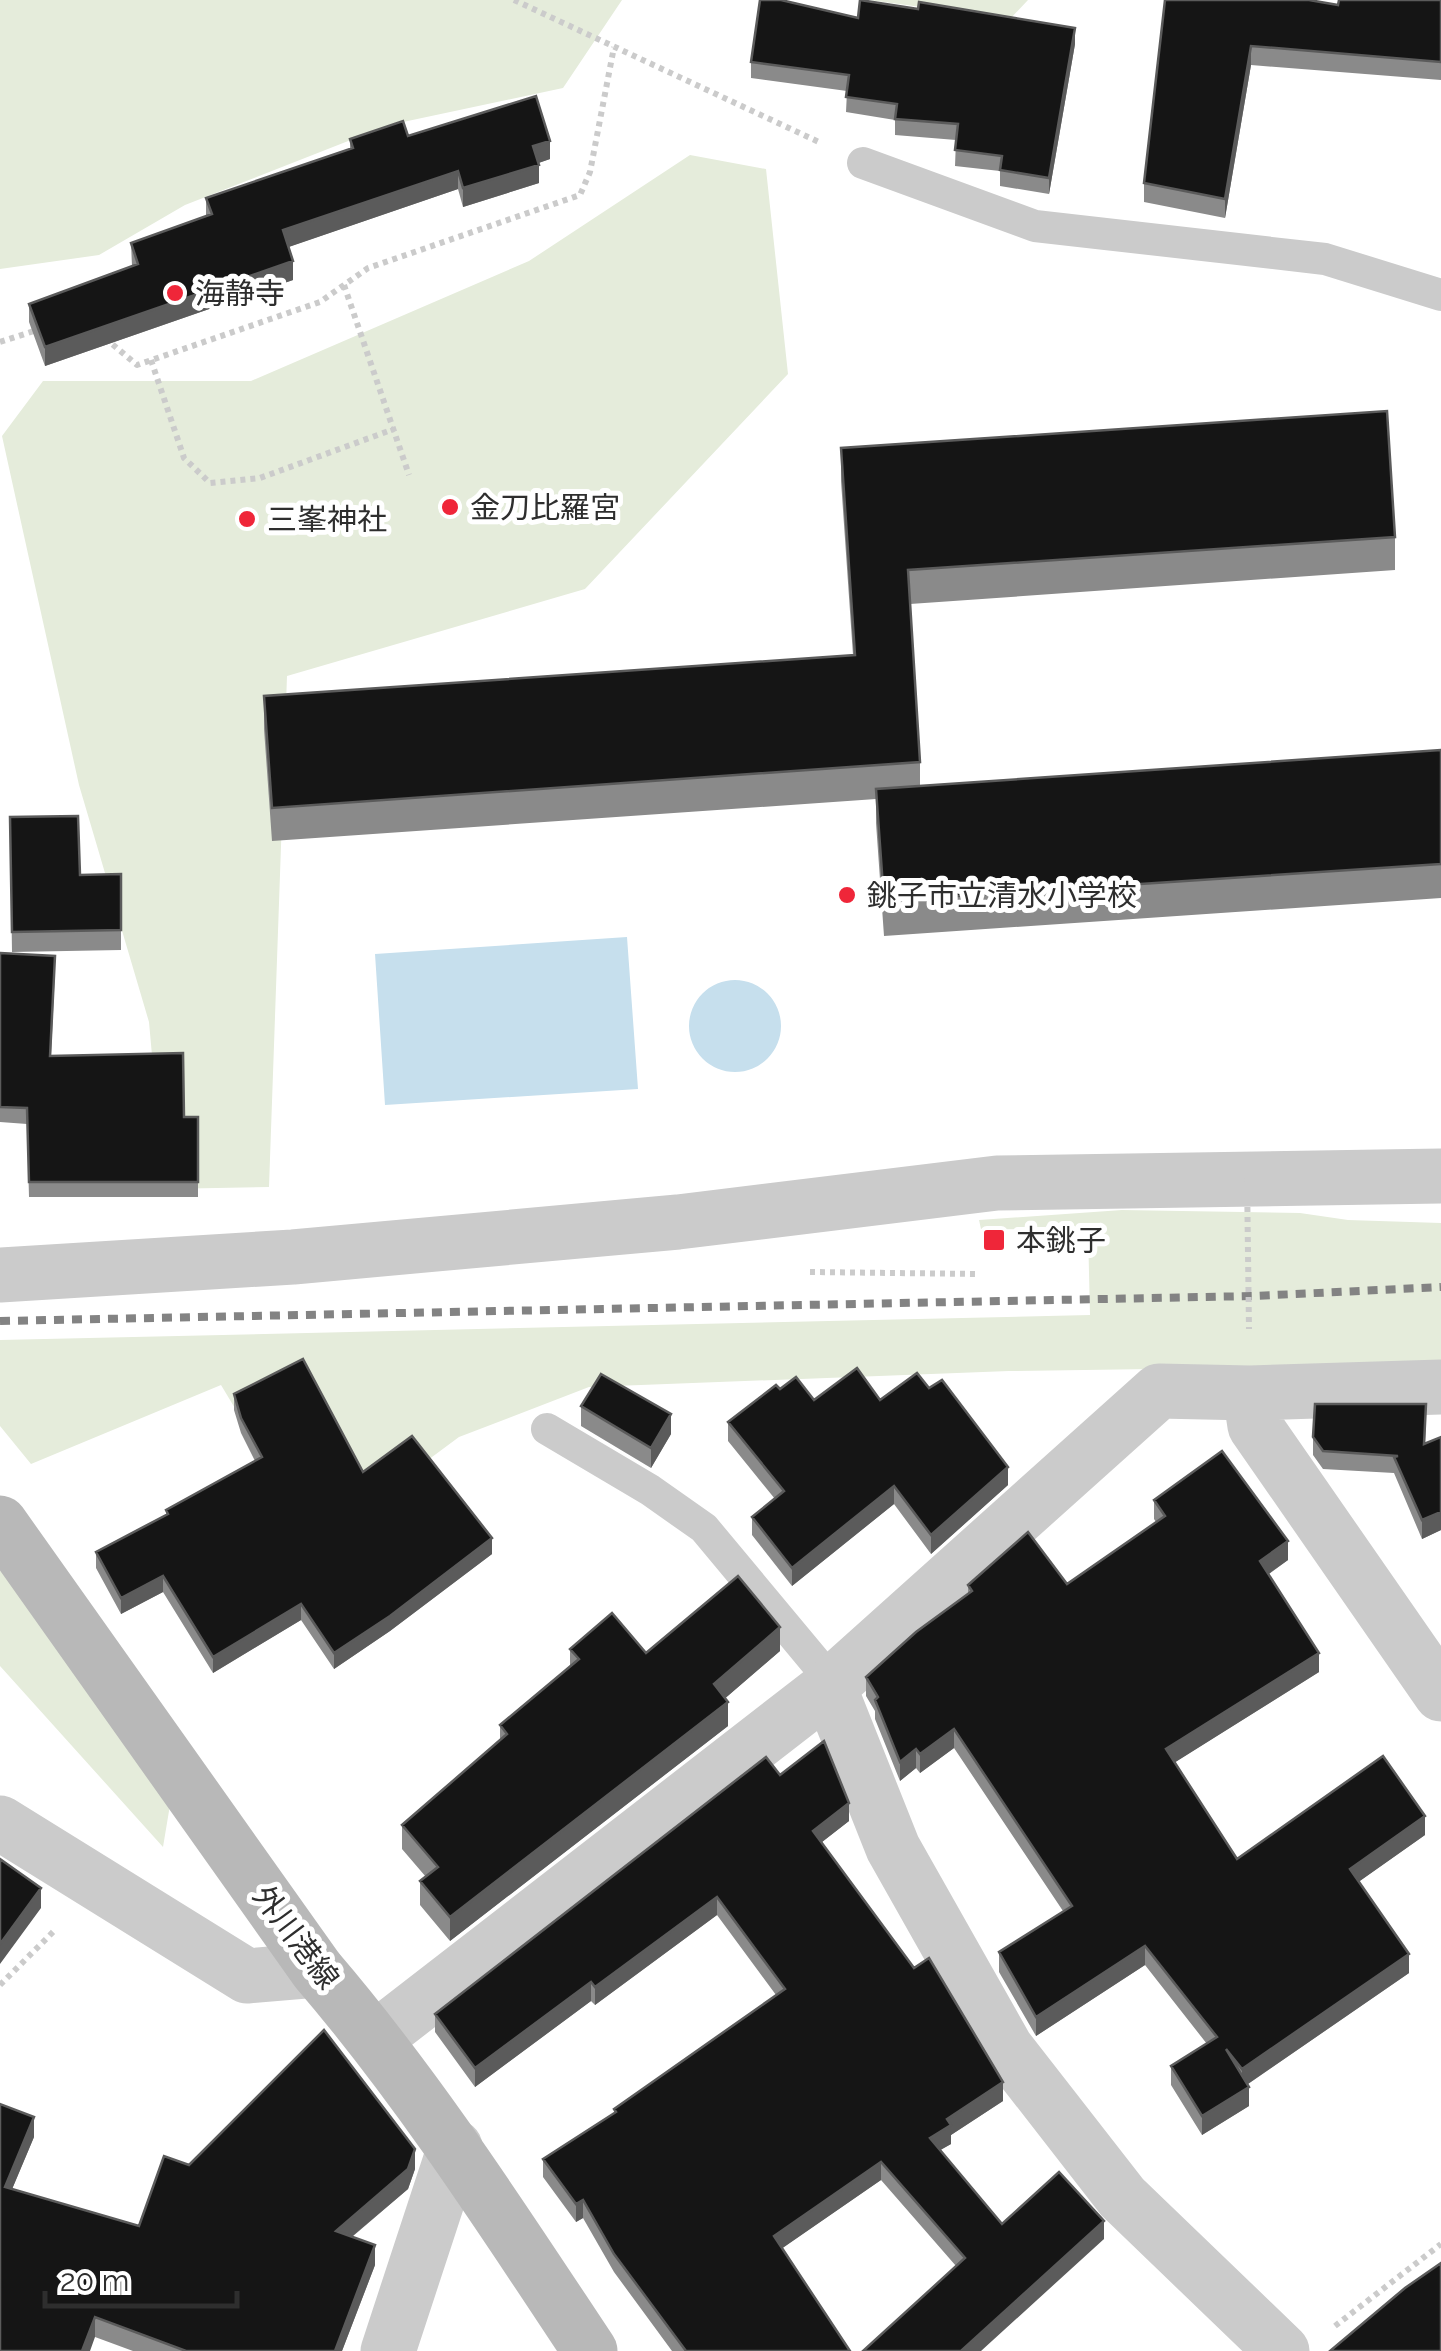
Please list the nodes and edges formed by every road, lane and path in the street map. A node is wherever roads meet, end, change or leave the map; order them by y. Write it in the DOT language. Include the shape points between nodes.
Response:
graph roads {
  1 [pos="514,0"];
  2 [pos="614,47"];
  3 [pos="863,163"];
  4 [pos="344,286"];
  5 [pos="1441,296"];
  6 [pos="53,324"];
  7 [pos="94,330"];
  8 [pos="0,342"];
  9 [pos="151,360"];
  10 [pos="394,430"];
  11 [pos="409,474"];
  12 [pos="1441,1176"];
  13 [pos="1246,1178"];
  14 [pos="0,1275"];
  15 [pos="1249,1329"];
  16 [pos="1441,1388"];
  17 [pos="1250,1394"];
  18 [pos="547,1429"];
  19 [pos="0,1524"];
  20 [pos="828,1687"];
  21 [pos="1441,1694"];
  22 [pos="0,1823"];
  23 [pos="100,1885"];
  24 [pos="317,1970"];
  25 [pos="0,1985"];
  26 [pos="376,2038"];
  27 [pos="455,2147"];
  28 [pos="1441,2244"];
  29 [pos="1333,2327"];
  30 [pos="388,2351"];
  31 [pos="590,2351"];
  32 [pos="1282,2351"];
  1 -- 2 [label="path"];
  2 -- 3 [label="path"];
  2 -- 4 [label="path" via="580,195 368,268"];
  3 -- 5 [label="lane" via="1036,226 1324,258"];
  4 -- 9 [label="path" via="320,302"];
  4 -- 10 [label="path"];
  6 -- 8 [label="path"];
  7 -- 9 [label="path" via="137,365"];
  9 -- 10 [label="path" via="184,458 210,483 260,478"];
  10 -- 11 [label="path"];
  12 -- 13 [label="street"];
  13 -- 14 [label="street" via="997,1183 578,1231"];
  13 -- 15 [label="path, bridge"];
  16 -- 17 [label="street"];
  17 -- 20 [label="street" via="1159,1391"];
  17 -- 21 [label="street" via="1255,1426"];
  18 -- 20 [label="lane" via="704,1528 818,1666"];
  19 -- 24 [label="main road, 外川港線"];
  20 -- 26 [label="street"];
  20 -- 32 [label="street" via="894,1848 1006,2048 1122,2198"];
  22 -- 23 [label="street"];
  23 -- 24 [label="street" via="247,1976"];
  23 -- 25 [label="path"];
  24 -- 26 [label="main road, 外川港線"];
  26 -- 27 [label="main road, 外川港線"];
  27 -- 30 [label="street"];
  27 -- 31 [label="main road, 外川港線"];
  28 -- 29 [label="path"];
}
